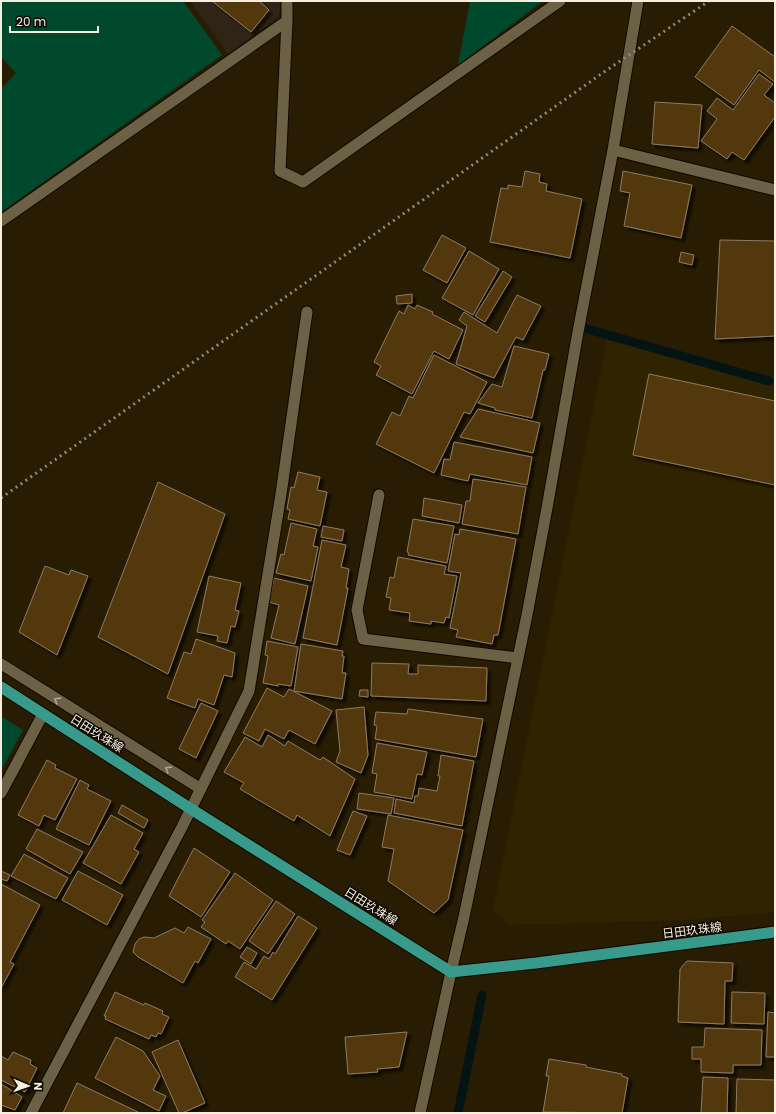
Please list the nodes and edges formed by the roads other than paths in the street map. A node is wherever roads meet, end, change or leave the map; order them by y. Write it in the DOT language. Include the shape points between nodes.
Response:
graph roads {
  1 [pos="287,1"];
  2 [pos="560,1"];
  3 [pos="638,1"];
  4 [pos="287,21"];
  5 [pos="613,150"];
  6 [pos="775,190"];
  7 [pos="1,221"];
  8 [pos="307,312"];
  9 [pos="379,495"];
  10 [pos="518,658"];
  11 [pos="1,664"];
  12 [pos="1,687"];
  13 [pos="43,714"];
  14 [pos="201,789"];
  15 [pos="1,793"];
  16 [pos="191,809"];
  17 [pos="775,932"];
  18 [pos="451,972"];
  19 [pos="31,1113"];
  20 [pos="420,1113"];
  1 -- 4 [label="street"];
  2 -- 4 [label="street" via="303,182 280,171"];
  3 -- 5 [label="street"];
  4 -- 7 [label="street"];
  5 -- 6 [label="street"];
  5 -- 10 [label="street"];
  8 -- 14 [label="street" via="249,691"];
  9 -- 10 [label="street" via="357,610 363,639"];
  10 -- 18 [label="street"];
  14 -- 11 [label="street, one-way"];
  12 -- 13 [label="main road, 日田玖珠線"];
  13 -- 15 [label="street"];
  13 -- 16 [label="main road, 日田玖珠線"];
  14 -- 16 [label="street"];
  16 -- 18 [label="main road, 日田玖珠線"];
  16 -- 19 [label="street"];
  17 -- 18 [label="main road, 日田玖珠線"];
  18 -- 20 [label="street"];
}
